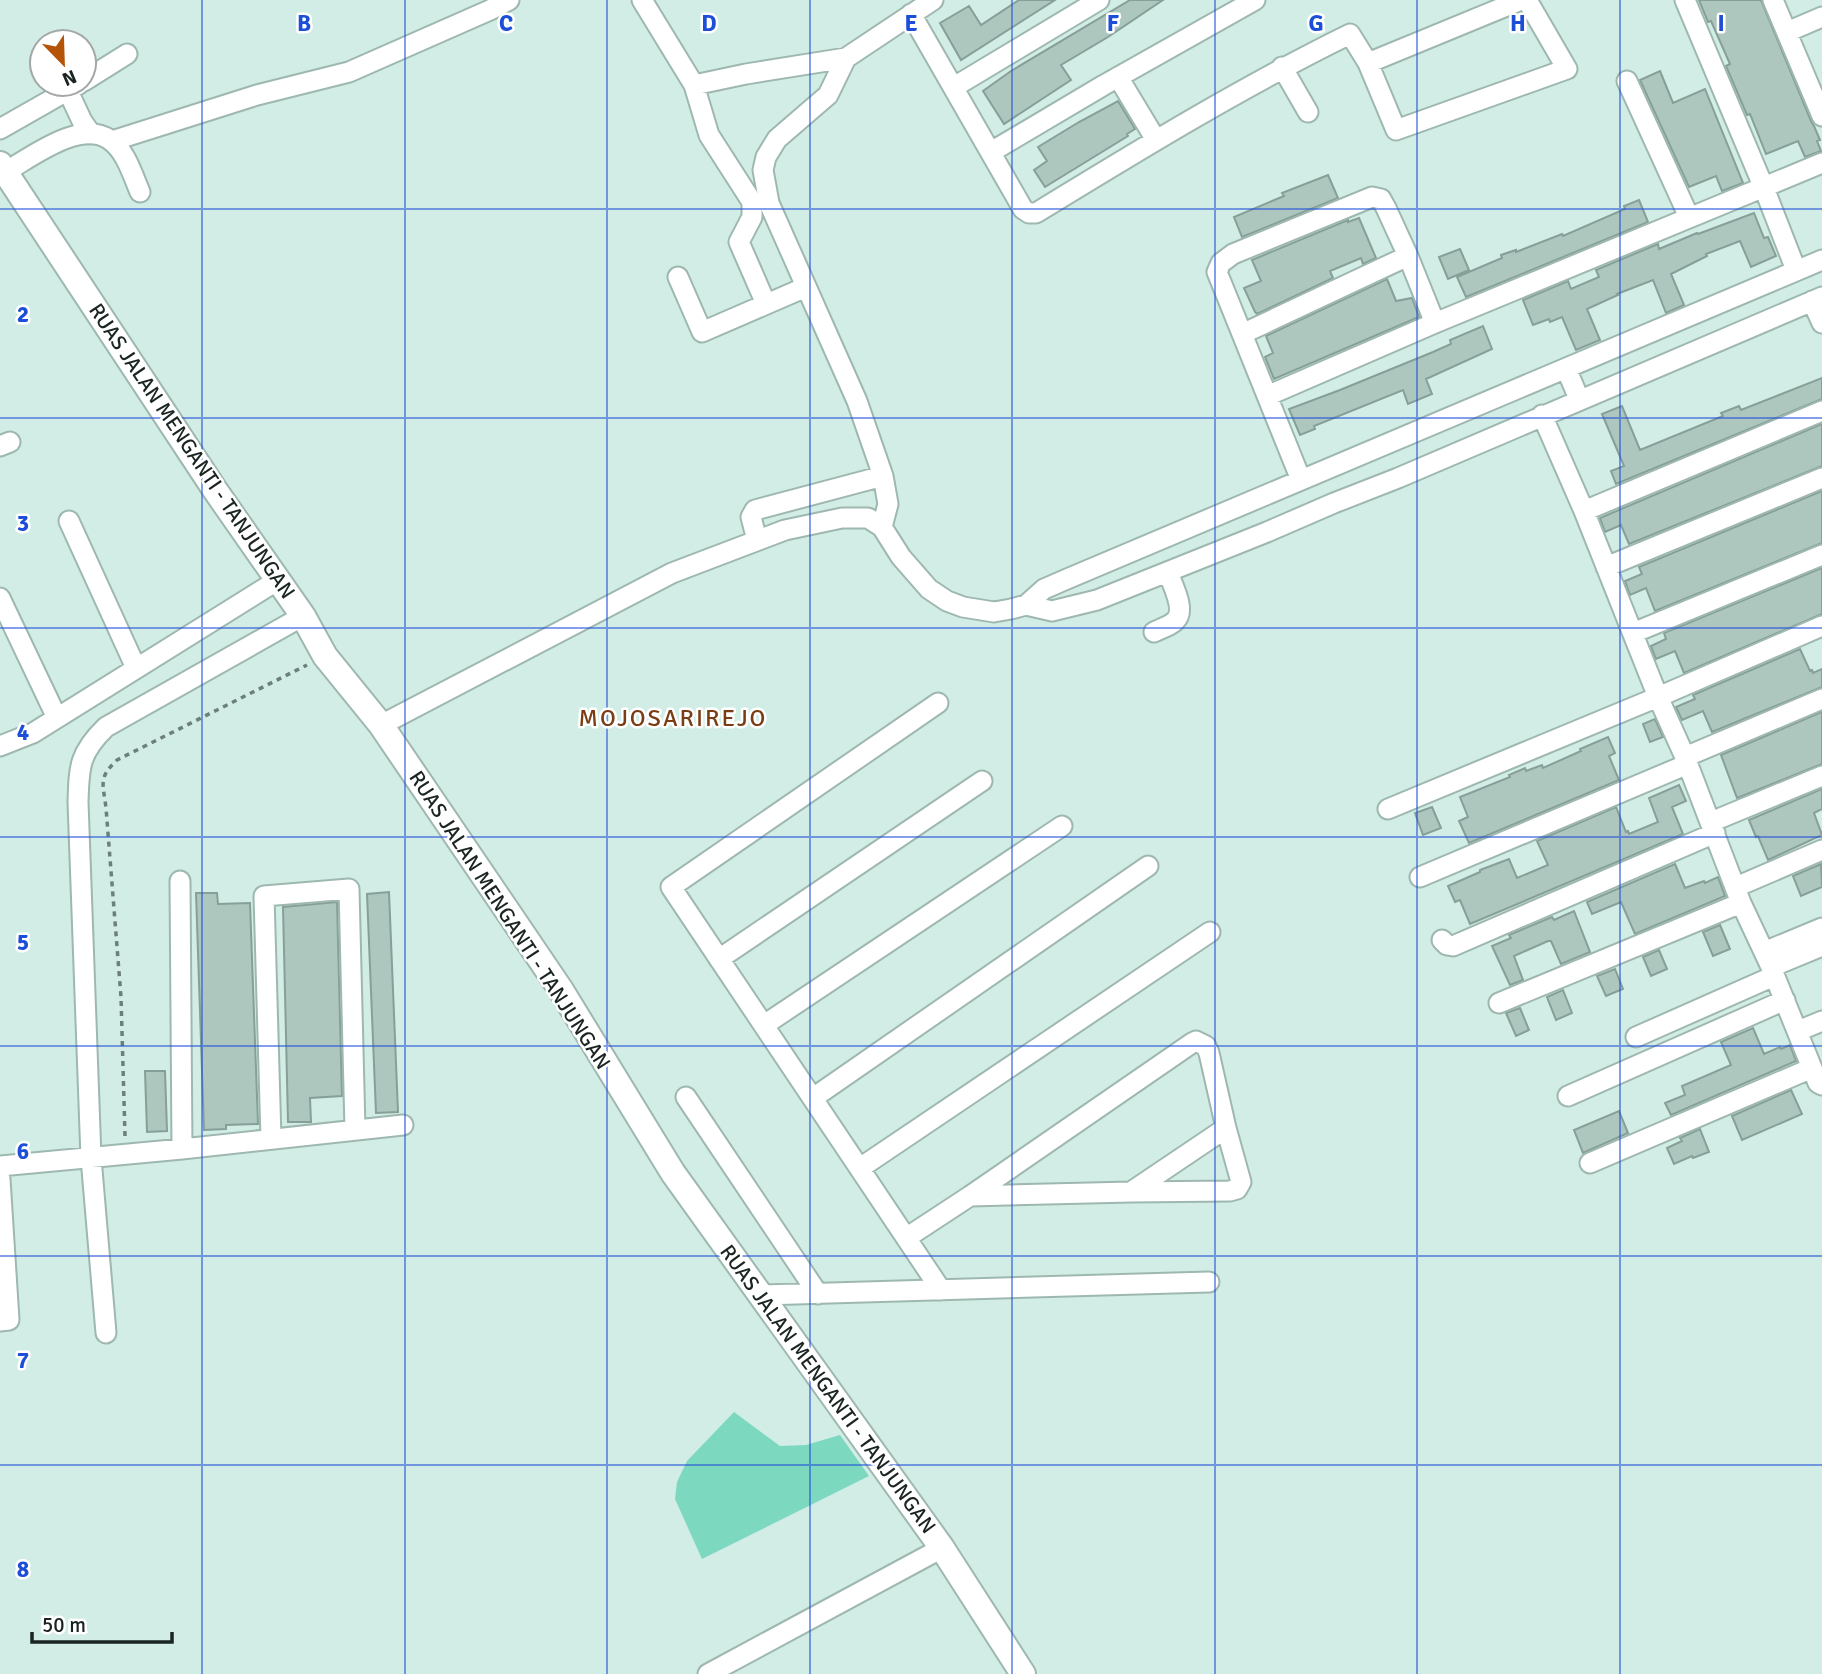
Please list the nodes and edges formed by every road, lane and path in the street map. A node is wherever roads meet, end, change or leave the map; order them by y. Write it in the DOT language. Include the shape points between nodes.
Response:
graph roads {
  1 [pos="509,0"];
  2 [pos="642,0"];
  3 [pos="933,0"];
  4 [pos="1099,0"];
  5 [pos="1255,0"];
  6 [pos="1524,0"];
  7 [pos="1685,0"];
  8 [pos="1773,0"];
  9 [pos="911,14"];
  10 [pos="1822,17"];
  11 [pos="1787,32"];
  12 [pos="127,54"];
  13 [pos="846,58"];
  14 [pos="1368,63"];
  15 [pos="1282,67"];
  16 [pos="98,74"];
  17 [pos="1118,77"];
  18 [pos="1627,81"];
  19 [pos="694,85"];
  20 [pos="954,87"];
  21 [pos="1817,91"];
  22 [pos="59,98"];
  23 [pos="79,98"];
  24 [pos="1308,112"];
  25 [pos="1822,116"];
  26 [pos="87,127"];
  27 [pos="0,129"];
  28 [pos="1156,140"];
  29 [pos="112,141"];
  30 [pos="991,152"];
  31 [pos="1822,163"];
  32 [pos="3,168"];
  33 [pos="763,170"];
  34 [pos="735,176"];
  35 [pos="1764,188"];
  36 [pos="140,192"];
  37 [pos="1689,218"];
  38 [pos="1408,256"];
  39 [pos="1822,260"];
  40 [pos="1796,270"];
  41 [pos="678,277"];
  42 [pos="806,287"];
  43 [pos="1817,299"];
  44 [pos="766,304"];
  45 [pos="1435,323"];
  46 [pos="1822,323"];
  47 [pos="1242,334"];
  48 [pos="1566,368"];
  49 [pos="1267,396"];
  50 [pos="1579,400"];
  51 [pos="1822,411"];
  52 [pos="1542,415"];
  53 [pos="1321,472"];
  54 [pos="883,476"];
  55 [pos="1822,478"];
  56 [pos="1301,480"];
  57 [pos="1334,503"];
  58 [pos="1584,511"];
  59 [pos="69,522"];
  60 [pos="883,527"];
  61 [pos="757,540"];
  62 [pos="1822,555"];
  63 [pos="1606,568"];
  64 [pos="1168,572"];
  65 [pos="278,580"];
  66 [pos="0,598"];
  67 [pos="1026,605"];
  68 [pos="303,616"];
  69 [pos="1822,626"];
  70 [pos="1154,632"];
  71 [pos="1633,633"];
  72 [pos="325,656"];
  73 [pos="136,668"];
  74 [pos="1658,697"];
  75 [pos="1822,699"];
  76 [pos="938,703"];
  77 [pos="57,718"];
  78 [pos="381,725"];
  79 [pos="0,746"];
  80 [pos="1686,761"];
  81 [pos="1822,776"];
  82 [pos="982,781"];
  83 [pos="1388,809"];
  84 [pos="1062,826"];
  85 [pos="1713,827"];
  86 [pos="1822,850"];
  87 [pos="1148,866"];
  88 [pos="1420,877"];
  89 [pos="180,880"];
  90 [pos="1739,895"];
  91 [pos="1822,928"];
  92 [pos="1210,932"];
  93 [pos="1442,940"];
  94 [pos="1822,946"];
  95 [pos="719,959"];
  96 [pos="1769,965"];
  97 [pos="1784,1000"];
  98 [pos="1499,1003"];
  99 [pos="1822,1021"];
  100 [pos="764,1026"];
  101 [pos="1798,1031"];
  102 [pos="1636,1037"];
  103 [pos="1812,1068"];
  104 [pos="1822,1085"];
  105 [pos="1568,1096"];
  106 [pos="686,1097"];
  107 [pos="813,1098"];
  108 [pos="403,1125"];
  109 [pos="1226,1128"];
  110 [pos="355,1130"];
  111 [pos="271,1139"];
  112 [pos="182,1149"];
  113 [pos="125,1154"];
  114 [pos="91,1158"];
  115 [pos="1590,1163"];
  116 [pos="0,1166"];
  117 [pos="860,1168"];
  118 [pos="0,1179"];
  119 [pos="1131,1192"];
  120 [pos="970,1196"];
  121 [pos="906,1238"];
  122 [pos="2,1247"];
  123 [pos="1209,1282"];
  124 [pos="941,1290"];
  125 [pos="818,1294"];
  126 [pos="760,1296"];
  127 [pos="0,1321"];
  128 [pos="106,1333"];
  129 [pos="942,1548"];
  130 [pos="708,1674"];
  131 [pos="1023,1674"];
  1 -- 29 [label="street" via="349,72 257,95"];
  2 -- 19 [label="street"];
  3 -- 9 [label="street"];
  4 -- 20 [label="street"];
  5 -- 17 [label="street"];
  6 -- 14 [label="street"];
  6 -- 14 [label="street" via="1567,69 1396,131"];
  7 -- 35 [label="street"];
  8 -- 11 [label="street"];
  9 -- 13 [label="street"];
  9 -- 20 [label="street"];
  10 -- 11 [label="street"];
  11 -- 21 [label="street"];
  12 -- 16 [label="street"];
  13 -- 19 [label="street"];
  13 -- 33 [label="street" via="828,95 777,139"];
  14 -- 15 [label="street" via="1350,34"];
  15 -- 24 [label="street"];
  15 -- 28 [label="street"];
  17 -- 28 [label="street"];
  17 -- 30 [label="street"];
  18 -- 37 [label="street"];
  19 -- 34 [label="street" via="709,135"];
  20 -- 30 [label="street"];
  21 -- 25 [label="street"];
  22 -- 27 [label="street"];
  23 -- 26 [label="street"];
  26 -- 29 [label="street"];
  26 -- 32 [label="street"];
  28 -- 30 [label="street" via="1037,213 1023,209"];
  29 -- 36 [label="street"];
  31 -- 35 [label="street"];
  32 -- 65 [label="main road, RUAS JALAN MENGANTI - TANJUNGAN"];
  33 -- 34 [label="street"];
  33 -- 42 [label="street" via="769,203"];
  34 -- 44 [label="street" via="752,202 752,217 739,242"];
  35 -- 37 [label="street"];
  35 -- 40 [label="street"];
  37 -- 45 [label="street"];
  38 -- 45 [label="street"];
  38 -- 47 [label="street"];
  38 -- 47 [label="street" via="1381,199 1373,197 1233,254 1217,272"];
  39 -- 40 [label="street"];
  40 -- 48 [label="street"];
  41 -- 44 [label="street" via="702,332"];
  42 -- 44 [label="street"];
  42 -- 54 [label="street" via="857,401"];
  43 -- 46 [label="street"];
  43 -- 50 [label="street"];
  45 -- 49 [label="street"];
  47 -- 49 [label="street"];
  48 -- 50 [label="street"];
  48 -- 53 [label="street"];
  49 -- 56 [label="street"];
  50 -- 52 [label="street"];
  51 -- 58 [label="street"];
  52 -- 57 [label="street"];
  52 -- 58 [label="street"];
  53 -- 56 [label="street"];
  53 -- 57 [label="street"];
  54 -- 60 [label="street" via="888,504"];
  54 -- 61 [label="street" via="755,510 751,517"];
  55 -- 63 [label="street"];
  56 -- 67 [label="street" via="1044,589"];
  57 -- 64 [label="street"];
  58 -- 63 [label="street"];
  59 -- 73 [label="street"];
  60 -- 61 [label="street" via="868,519 842,519"];
  60 -- 67 [label="street" via="901,557 929,589 947,601 994,612"];
  61 -- 78 [label="street" via="672,573"];
  62 -- 71 [label="street"];
  63 -- 71 [label="street"];
  64 -- 67 [label="street" via="1097,600 1052,611"];
  64 -- 70 [label="street" via="1180,611 1172,624"];
  65 -- 68 [label="main road, RUAS JALAN MENGANTI - TANJUNGAN"];
  65 -- 73 [label="street"];
  66 -- 77 [label="street"];
  68 -- 72 [label="main road, RUAS JALAN MENGANTI - TANJUNGAN"];
  68 -- 114 [label="street" via="106,727 83,756 78,802"];
  69 -- 74 [label="street"];
  71 -- 74 [label="street"];
  72 -- 78 [label="main road, RUAS JALAN MENGANTI - TANJUNGAN"];
  72 -- 113 [label="path" via="117,760 103,779 121,997"];
  73 -- 77 [label="street"];
  74 -- 80 [label="street"];
  74 -- 83 [label="street"];
  75 -- 80 [label="street"];
  76 -- 95 [label="street" via="671,887"];
  77 -- 79 [label="street"];
  78 -- 126 [label="main road, RUAS JALAN MENGANTI - TANJUNGAN" via="561,989 673,1173"];
  80 -- 85 [label="street"];
  80 -- 88 [label="street"];
  81 -- 85 [label="street"];
  82 -- 95 [label="street"];
  84 -- 100 [label="street"];
  85 -- 90 [label="street"];
  85 -- 93 [label="street" via="1453,946"];
  86 -- 90 [label="street"];
  87 -- 107 [label="street"];
  89 -- 112 [label="street"];
  90 -- 96 [label="street"];
  90 -- 98 [label="street"];
  91 -- 96 [label="street"];
  92 -- 117 [label="street"];
  94 -- 96 [label="street"];
  95 -- 100 [label="street"];
  96 -- 97 [label="street"];
  96 -- 102 [label="street"];
  97 -- 101 [label="street"];
  97 -- 105 [label="street"];
  99 -- 101 [label="street"];
  100 -- 107 [label="street"];
  101 -- 103 [label="street"];
  103 -- 104 [label="street"];
  103 -- 115 [label="street"];
  106 -- 125 [label="street"];
  107 -- 117 [label="street"];
  108 -- 110 [label="street"];
  109 -- 119 [label="street"];
  109 -- 119 [label="street" via="1241,1182 1237,1189"];
  109 -- 120 [label="street" via="1209,1054 1206,1046 1196,1041"];
  110 -- 111 [label="street"];
  110 -- 111 [label="street" via="349,889 264,895"];
  111 -- 112 [label="street"];
  112 -- 113 [label="street"];
  113 -- 114 [label="street"];
  114 -- 116 [label="street"];
  114 -- 128 [label="street"];
  117 -- 121 [label="street"];
  118 -- 122 [label="street"];
  119 -- 120 [label="street"];
  120 -- 121 [label="street"];
  121 -- 124 [label="street"];
  122 -- 127 [label="street" via="9,1320"];
  123 -- 124 [label="street"];
  124 -- 125 [label="street"];
  125 -- 126 [label="street"];
  126 -- 129 [label="main road, RUAS JALAN MENGANTI - TANJUNGAN"];
  129 -- 130 [label="street"];
  129 -- 131 [label="main road, RUAS JALAN MENGANTI - TANJUNGAN"];
}
